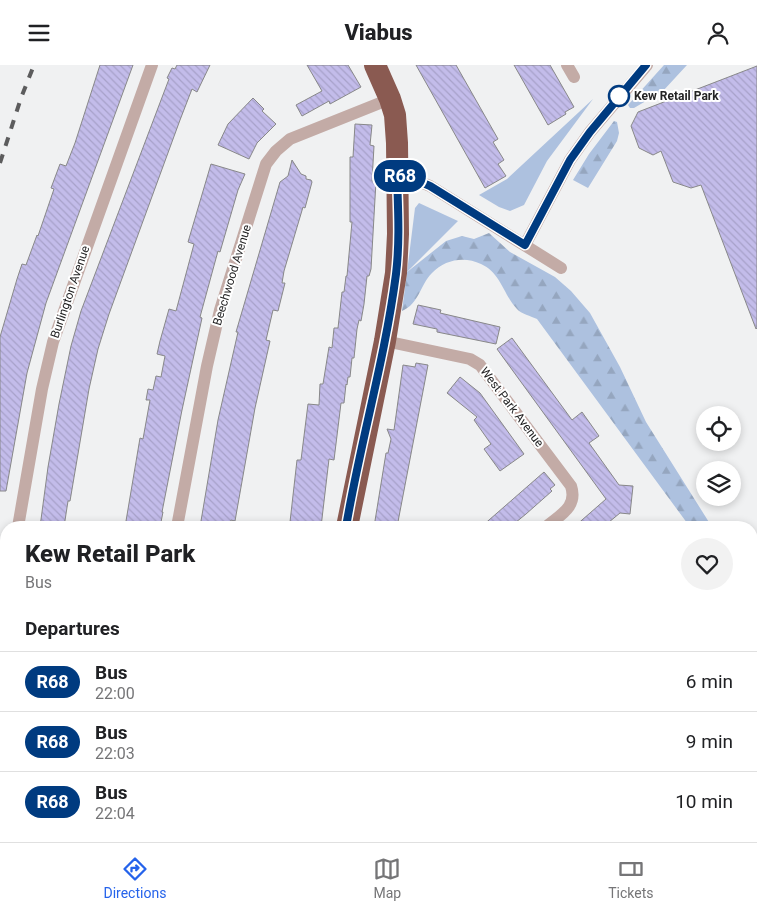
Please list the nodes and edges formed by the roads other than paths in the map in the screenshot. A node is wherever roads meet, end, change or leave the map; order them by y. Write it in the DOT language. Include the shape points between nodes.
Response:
graph roads {
  1 [pos="152,65"];
  2 [pos="375,65"];
  3 [pos="567,65"];
  4 [pos="646,65"];
  5 [pos="574,77"];
  6 [pos="390,99"];
  7 [pos="397,175"];
  8 [pos="525,245"];
  9 [pos="561,268"];
  10 [pos="385,341"];
  11 [pos="19,521"];
  12 [pos="178,521"];
  13 [pos="347,521"];
  14 [pos="553,521"];
  1 -- 11 [label="street, Burlington Avenue" via="53,343"];
  2 -- 6 [label="highway"];
  3 -- 5 [label="street"];
  4 -- 8 [label="street" via="570,160"];
  6 -- 7 [label="highway" via="398,143"];
  6 -- 12 [label="street, Beechwood Avenue" via="290,139 266,164 220,309"];
  7 -- 8 [label="street" via="430,186"];
  7 -- 10 [label="highway" via="396,273"];
  8 -- 9 [label="street"];
  10 -- 13 [label="highway"];
  10 -- 14 [label="street, West Park Avenue" via="470,359 480,365 571,486 574,495 572,505"];
}
